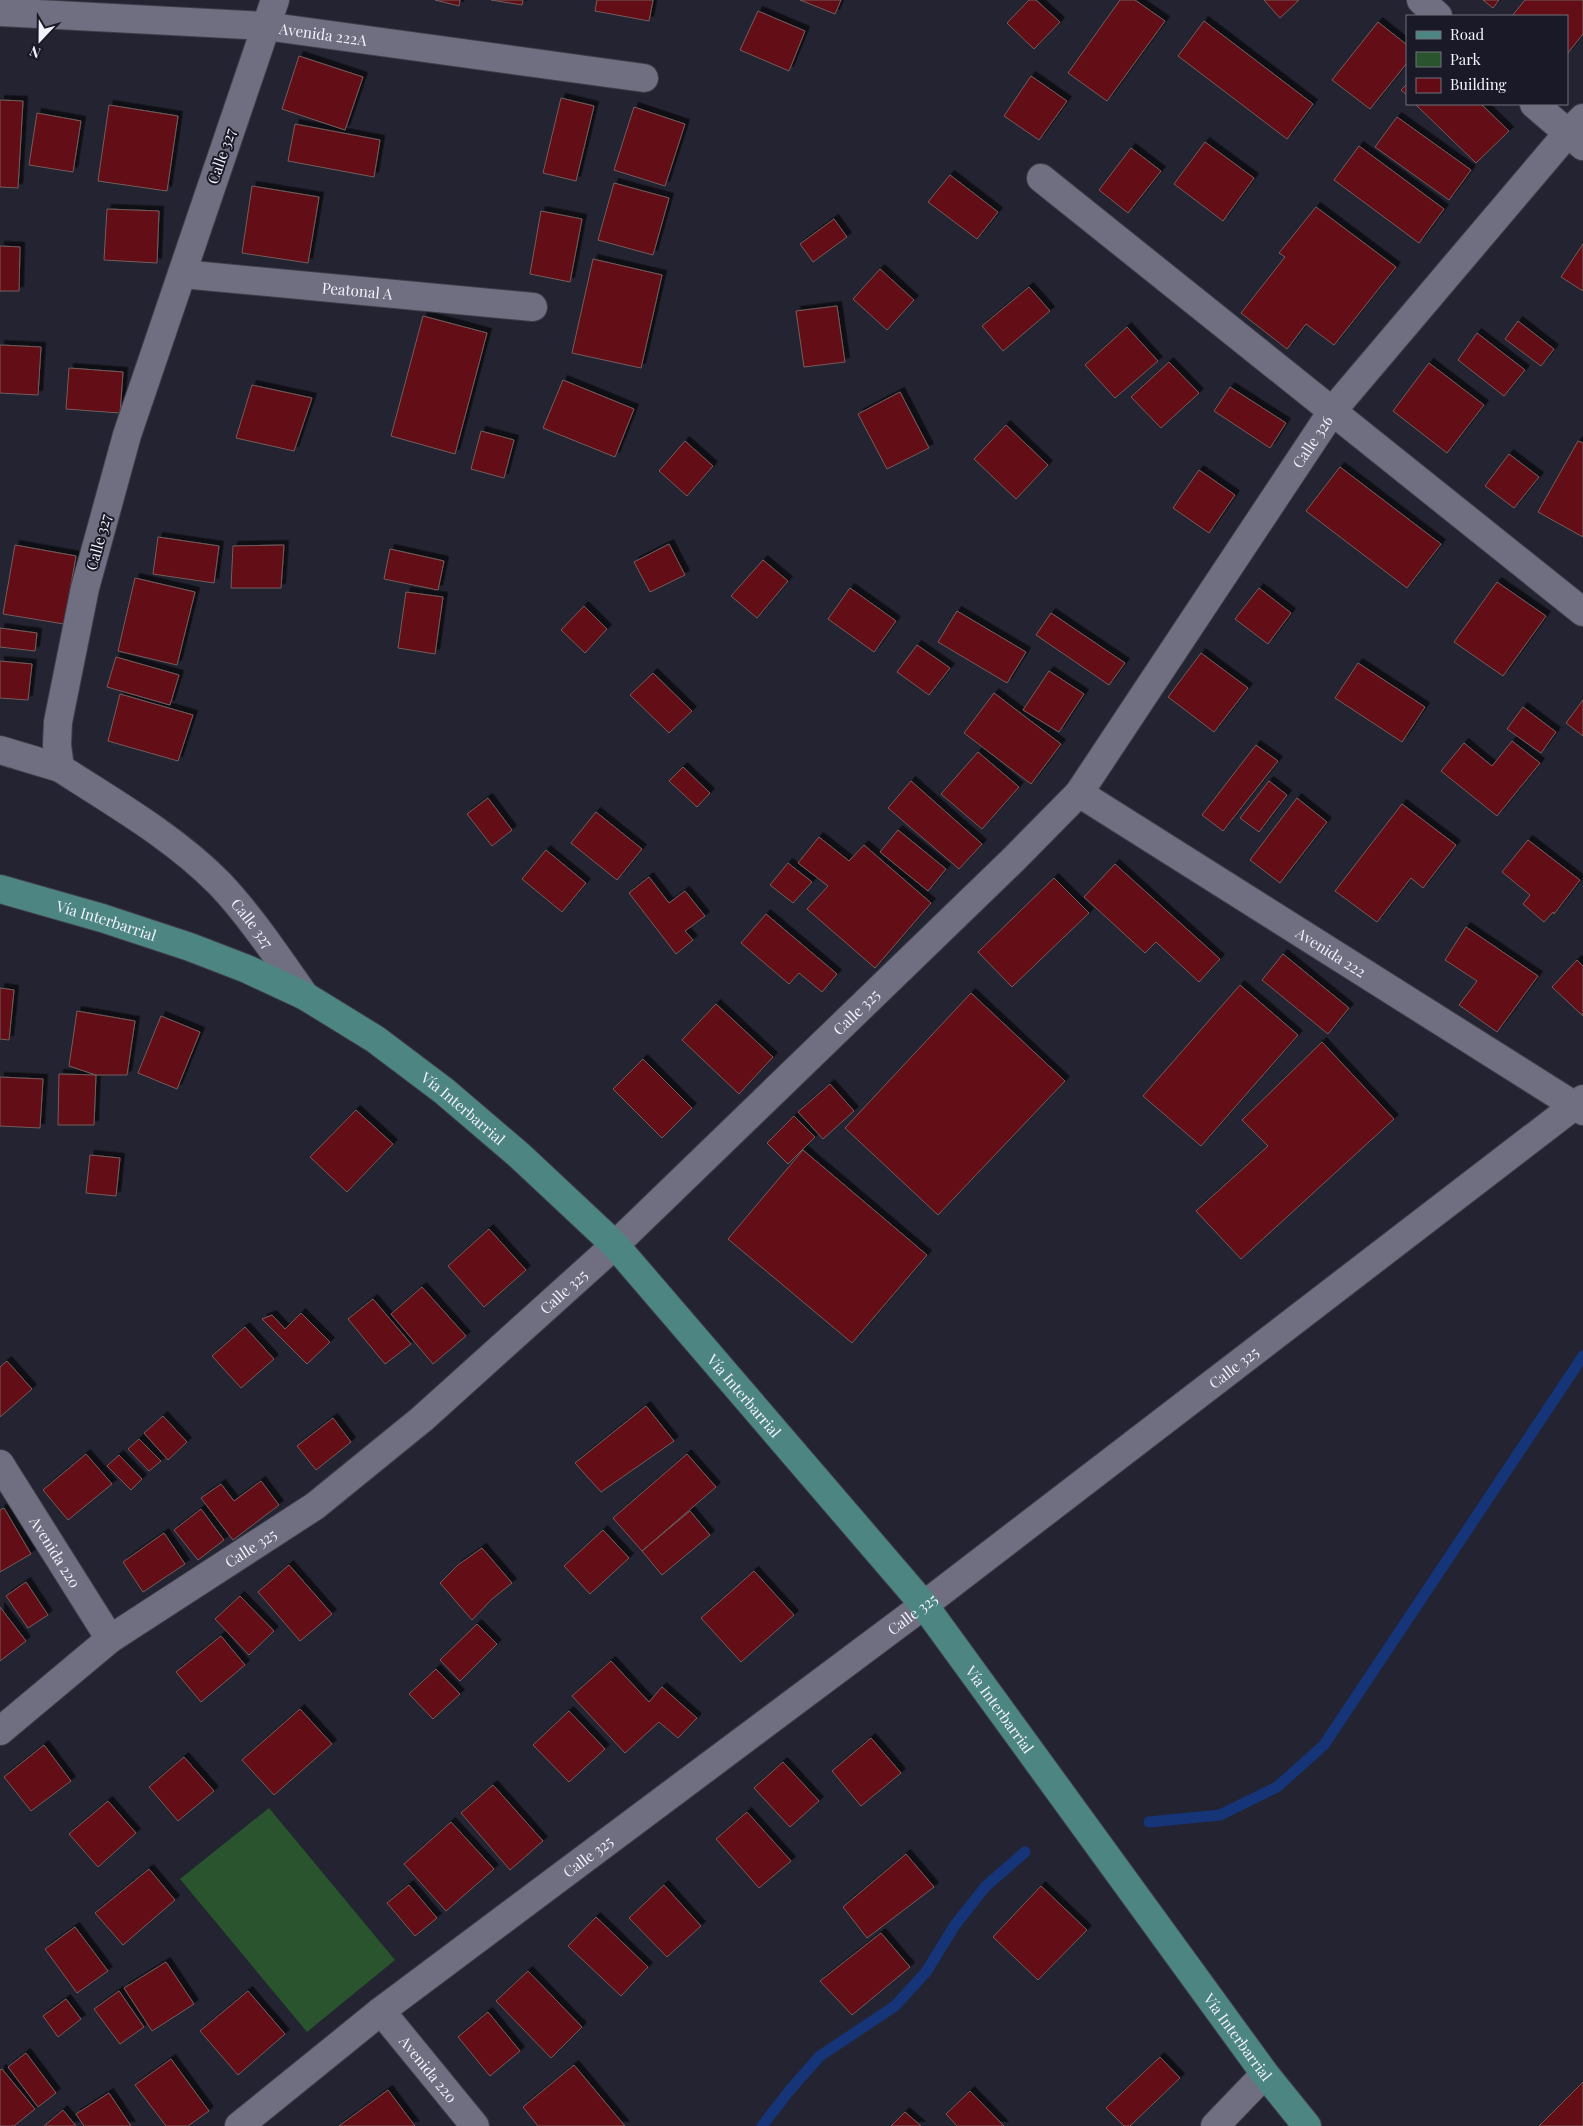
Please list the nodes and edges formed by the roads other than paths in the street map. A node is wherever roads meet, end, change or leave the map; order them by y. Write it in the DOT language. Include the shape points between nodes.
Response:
graph roads {
  1 [pos="274,0"];
  2 [pos="1421,0"];
  3 [pos="0,12"];
  4 [pos="1437,15"];
  5 [pos="265,26"];
  6 [pos="644,78"];
  7 [pos="1536,105"];
  8 [pos="1578,133"];
  9 [pos="1042,178"];
  10 [pos="182,274"];
  11 [pos="533,307"];
  12 [pos="1333,410"];
  13 [pos="1583,612"];
  14 [pos="0,750"];
  15 [pos="60,768"];
  16 [pos="1079,793"];
  17 [pos="0,889"];
  18 [pos="305,996"];
  19 [pos="1580,1105"];
  20 [pos="616,1245"];
  21 [pos="0,1464"];
  22 [pos="924,1604"];
  23 [pos="110,1639"];
  24 [pos="0,1731"];
  25 [pos="381,2011"];
  26 [pos="1265,2074"];
  27 [pos="238,2126"];
  28 [pos="475,2126"];
  29 [pos="1215,2126"];
  30 [pos="1307,2126"];
  1 -- 5 [label="street, Calle 327"];
  2 -- 4 [label="street"];
  3 -- 5 [label="street, Avenida 222A"];
  5 -- 6 [label="street, Avenida 222A"];
  5 -- 10 [label="street, Calle 327"];
  7 -- 8 [label="street"];
  8 -- 12 [label="street, Calle 326"];
  9 -- 12 [label="street"];
  10 -- 11 [label="street, Peatonal A"];
  10 -- 15 [label="street, Calle 327" via="127,435 85,588 58,722 56,745"];
  12 -- 13 [label="street"];
  12 -- 16 [label="street, Calle 326"];
  14 -- 15 [label="street"];
  15 -- 18 [label="street, Calle 327" via="140,820 186,854 219,884 250,919"];
  16 -- 19 [label="street, Avenida 222"];
  16 -- 20 [label="street, Calle 325"];
  17 -- 18 [label="main road, Vía Interbarrial" via="190,947"];
  18 -- 20 [label="main road, Vía Interbarrial" via="375,1039 444,1091"];
  19 -- 22 [label="street, Calle 325"];
  20 -- 22 [label="main road, Vía Interbarrial"];
  20 -- 23 [label="street, Calle 325" via="422,1419 315,1506"];
  21 -- 23 [label="street, Avenida 220"];
  22 -- 25 [label="street, Calle 325"];
  22 -- 26 [label="main road, Vía Interbarrial"];
  23 -- 24 [label="street, Calle 325"];
  25 -- 27 [label="street, Calle 325"];
  25 -- 28 [label="street, Avenida 220"];
  26 -- 29 [label="street"];
  26 -- 30 [label="main road, Vía Interbarrial"];
}
